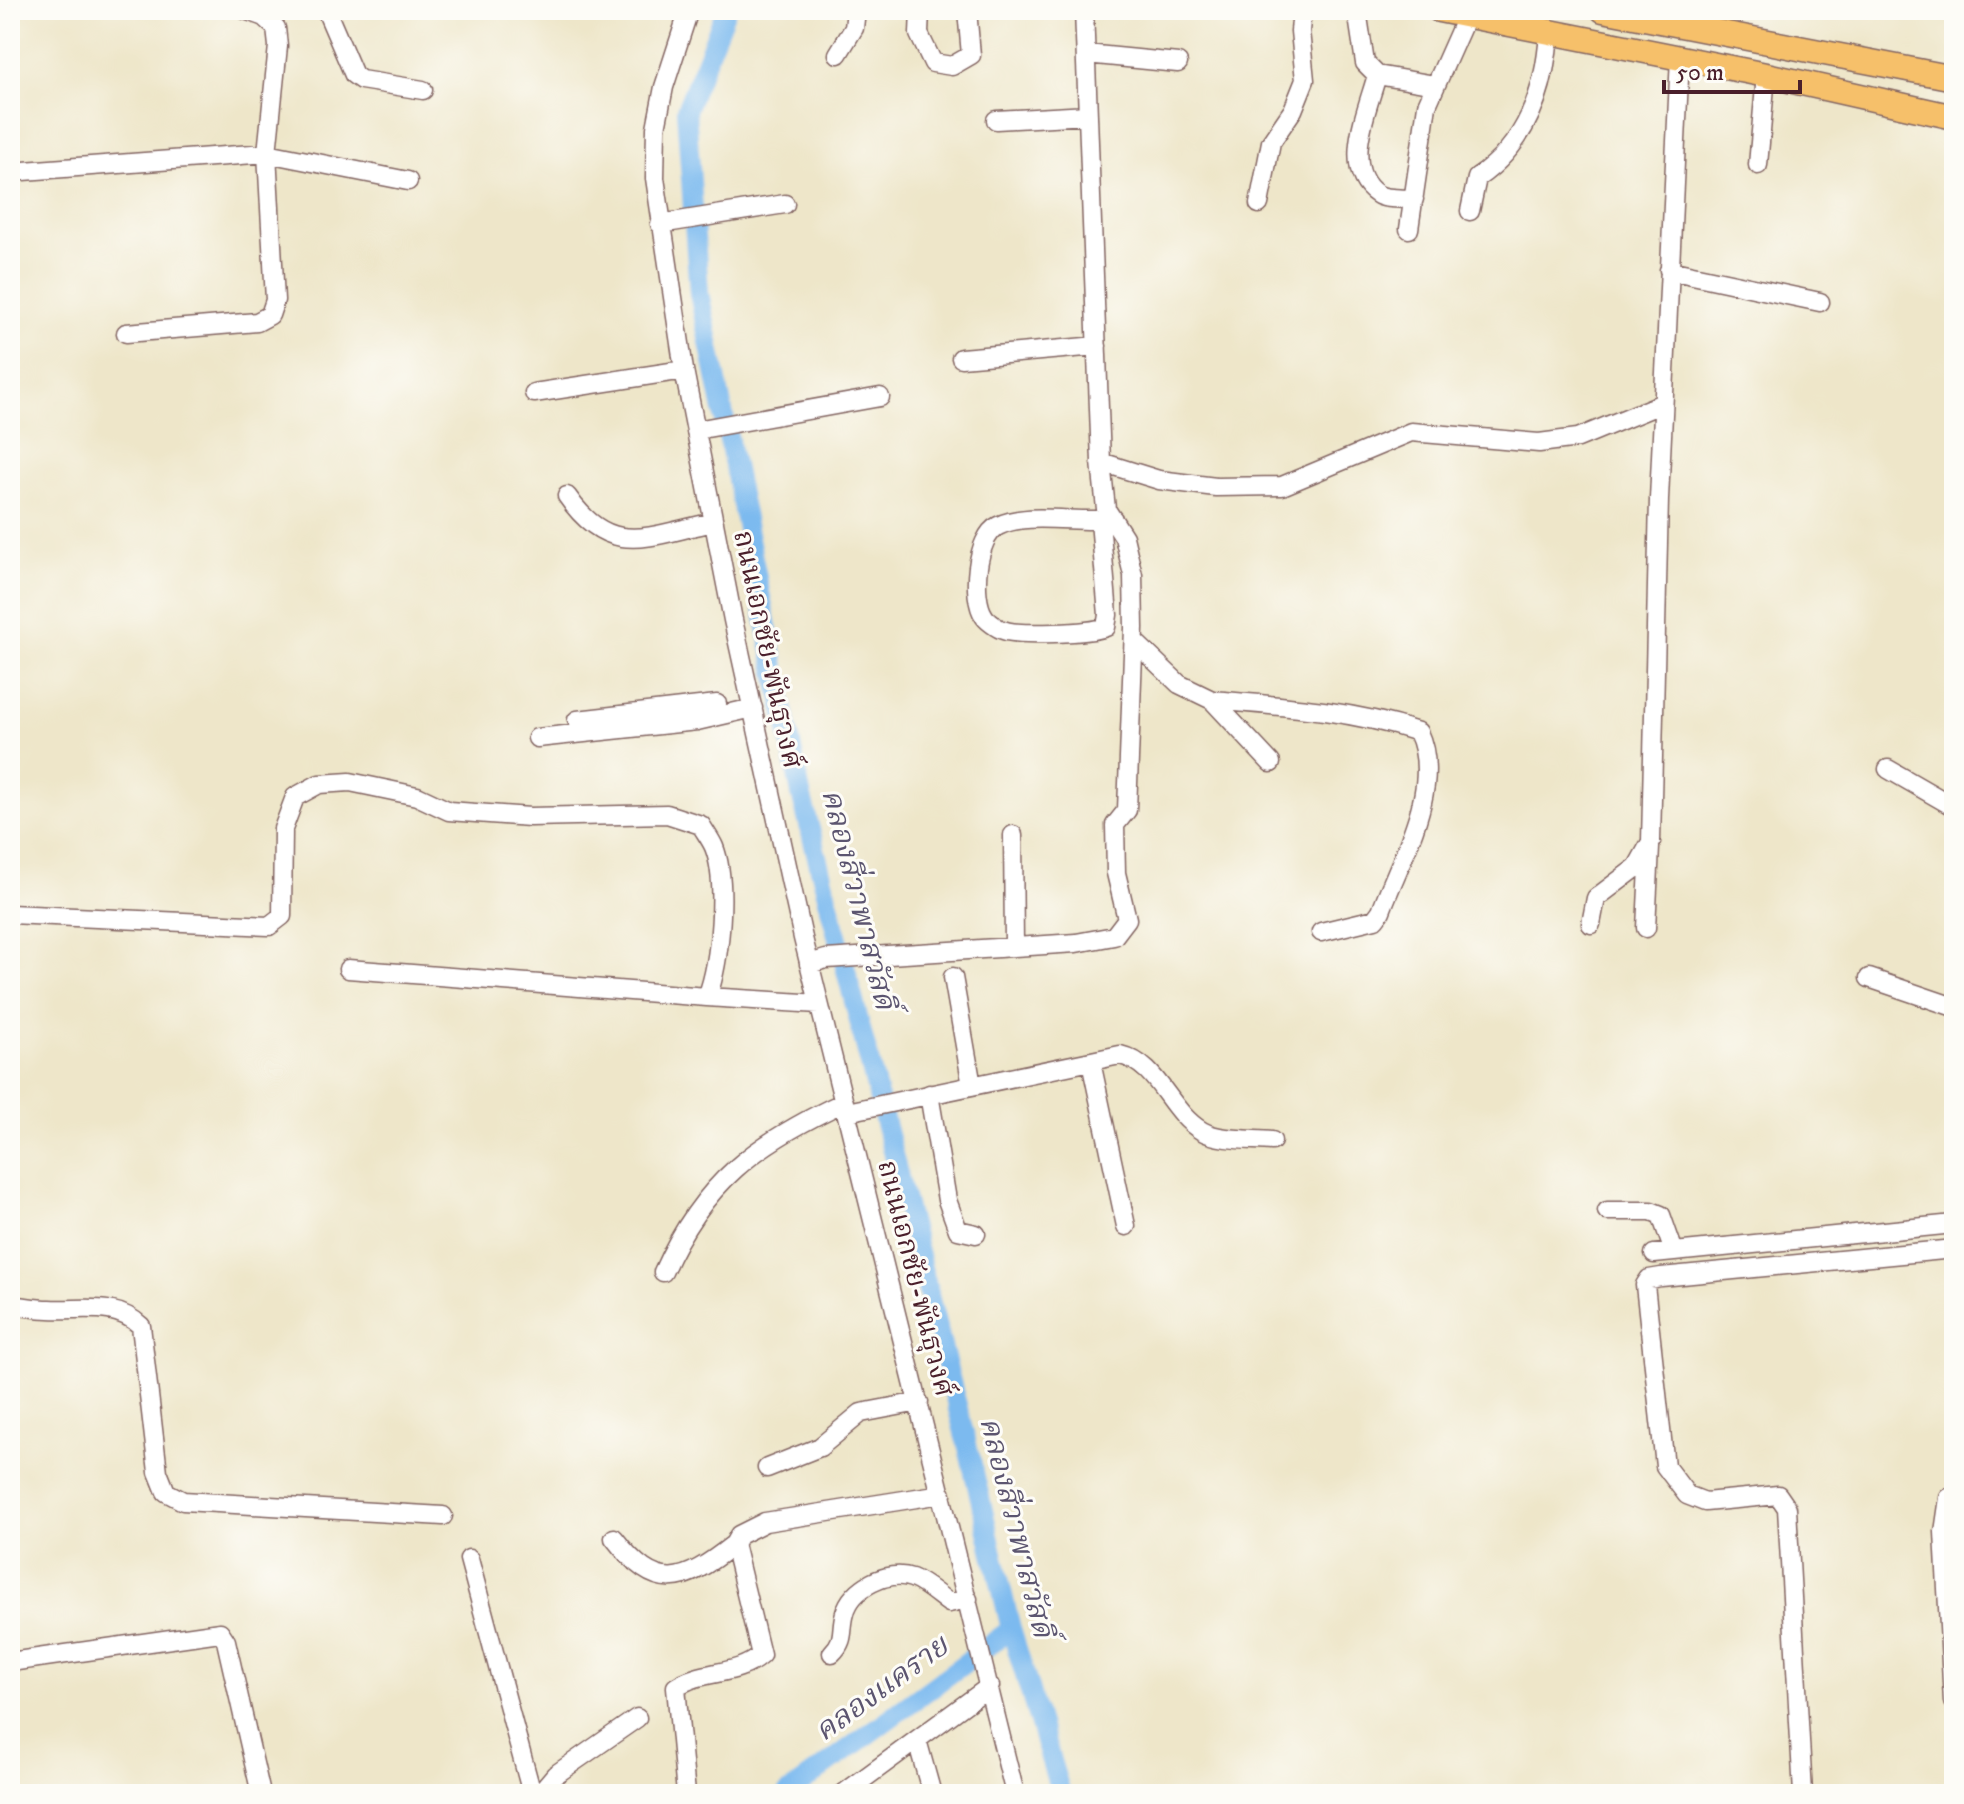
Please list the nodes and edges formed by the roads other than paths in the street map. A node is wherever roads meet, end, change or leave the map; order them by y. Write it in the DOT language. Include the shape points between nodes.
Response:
graph roads {
  1 [pos="245,10"];
  2 [pos="326,10"];
  3 [pos="689,10"];
  4 [pos="856,10"];
  5 [pos="920,10"];
  6 [pos="967,10"];
  7 [pos="1084,10"];
  8 [pos="1302,10"];
  9 [pos="1357,10"];
  10 [pos="1439,10"];
  11 [pos="1603,10"];
  12 [pos="1467,15"];
  13 [pos="1549,33"];
  14 [pos="838,54"];
  15 [pos="1086,54"];
  16 [pos="1680,57"];
  17 [pos="1178,63"];
  18 [pos="1377,75"];
  19 [pos="1766,75"];
  20 [pos="1954,78"];
  21 [pos="1435,85"];
  22 [pos="423,90"];
  23 [pos="1088,115"];
  24 [pos="1954,117"];
  25 [pos="996,120"];
  26 [pos="267,153"];
  27 [pos="1758,165"];
  28 [pos="10,172"];
  29 [pos="408,181"];
  30 [pos="1414,199"];
  31 [pos="785,204"];
  32 [pos="1259,204"];
  33 [pos="1470,211"];
  34 [pos="668,223"];
  35 [pos="1409,229"];
  36 [pos="1669,270"];
  37 [pos="1820,302"];
  38 [pos="126,333"];
  39 [pos="1097,346"];
  40 [pos="961,358"];
  41 [pos="684,370"];
  42 [pos="534,393"];
  43 [pos="880,397"];
  44 [pos="1663,403"];
  45 [pos="704,428"];
  46 [pos="1101,462"];
  47 [pos="567,496"];
  48 [pos="1106,520"];
  49 [pos="714,522"];
  50 [pos="1134,641"];
  51 [pos="1212,700"];
  52 [pos="752,702"];
  53 [pos="577,720"];
  54 [pos="537,738"];
  55 [pos="1271,763"];
  56 [pos="1888,769"];
  57 [pos="1954,807"];
  58 [pos="1013,835"];
  59 [pos="1651,842"];
  60 [pos="10,914"];
  61 [pos="1591,924"];
  62 [pos="1646,928"];
  63 [pos="1321,932"];
  64 [pos="1014,946"];
  65 [pos="818,961"];
  66 [pos="348,969"];
  67 [pos="953,977"];
  68 [pos="1869,978"];
  69 [pos="707,997"];
  70 [pos="819,1004"];
  71 [pos="1954,1007"];
  72 [pos="1091,1062"];
  73 [pos="972,1086"];
  74 [pos="929,1094"];
  75 [pos="845,1107"];
  76 [pos="1272,1141"];
  77 [pos="1607,1211"];
  78 [pos="1954,1224"];
  79 [pos="1126,1226"];
  80 [pos="976,1234"];
  81 [pos="1954,1249"];
  82 [pos="1674,1252"];
  83 [pos="1654,1254"];
  84 [pos="663,1272"];
  85 [pos="10,1305"];
  86 [pos="919,1402"];
  87 [pos="767,1468"];
  88 [pos="942,1494"];
  89 [pos="1954,1495"];
  90 [pos="443,1516"];
  91 [pos="614,1538"];
  92 [pos="734,1544"];
  93 [pos="469,1559"];
  94 [pos="968,1599"];
  95 [pos="832,1653"];
  96 [pos="10,1662"];
  97 [pos="990,1686"];
  98 [pos="1953,1702"];
  99 [pos="637,1718"];
  100 [pos="917,1740"];
  101 [pos="261,1794"];
  102 [pos="532,1794"];
  103 [pos="539,1794"];
  104 [pos="686,1794"];
  105 [pos="843,1794"];
  106 [pos="932,1794"];
  107 [pos="1015,1794"];
  108 [pos="1803,1794"];
  1 -- 26 [label="street" via="276,28"];
  2 -- 22 [label="street" via="354,75"];
  3 -- 34 [label="street, ถนนเอกชัย-พันธุวงศ์" via="656,128 655,178"];
  4 -- 14 [label="street" via="854,28"];
  5 -- 6 [label="street" via="919,34 933,63 952,66 971,55"];
  7 -- 15 [label="street"];
  8 -- 32 [label="street" via="1305,80 1271,142"];
  9 -- 18 [label="street" via="1365,63"];
  10 -- 12 [label="main road"];
  11 -- 20 [label="main road"];
  12 -- 13 [label="main road"];
  12 -- 21 [label="street"];
  13 -- 16 [label="main road"];
  13 -- 33 [label="street" via="1547,65 1533,113 1499,163 1477,178"];
  15 -- 17 [label="street"];
  15 -- 23 [label="street"];
  16 -- 19 [label="main road"];
  16 -- 36 [label="street"];
  18 -- 21 [label="street"];
  18 -- 30 [label="street" via="1357,155 1364,182 1379,196"];
  19 -- 24 [label="main road"];
  19 -- 27 [label="street"];
  21 -- 30 [label="street" via="1427,105"];
  23 -- 25 [label="street"];
  23 -- 39 [label="street"];
  26 -- 28 [label="street"];
  26 -- 29 [label="street"];
  26 -- 38 [label="street" via="275,300 270,315 257,322"];
  30 -- 35 [label="street"];
  31 -- 34 [label="street"];
  34 -- 41 [label="street, ถนนเอกชัย-พันธุวงศ์"];
  36 -- 37 [label="street"];
  36 -- 44 [label="street"];
  39 -- 40 [label="street"];
  39 -- 46 [label="street"];
  41 -- 42 [label="street"];
  41 -- 45 [label="street, ถนนเอกชัย-พันธุวงศ์"];
  43 -- 45 [label="street"];
  44 -- 46 [label="street" via="1578,438 1539,443 1411,432 1282,486 1216,487 1159,480"];
  44 -- 59 [label="street"];
  45 -- 49 [label="street, ถนนเอกชัย-พันธุวงศ์"];
  46 -- 48 [label="street"];
  47 -- 49 [label="street" via="582,518 614,538"];
  48 -- 48 [label="street" via="996,526 979,551 983,616 1003,631 1086,633 1106,627"];
  48 -- 50 [label="street" via="1124,537 1133,575"];
  49 -- 52 [label="street, ถนนเอกชัย-พันธุวงศ์"];
  50 -- 51 [label="street" via="1179,684"];
  50 -- 64 [label="street" via="1127,810 1115,825 1116,873 1127,919 1114,936"];
  51 -- 55 [label="street"];
  51 -- 63 [label="street" via="1372,717 1418,732 1424,744 1428,767 1419,807 1381,911 1375,919"];
  52 -- 53 [label="street"];
  52 -- 54 [label="street" via="697,721"];
  52 -- 65 [label="street, ถนนเอกชัย-พันธุวงศ์"];
  56 -- 57 [label="street"];
  58 -- 64 [label="street"];
  59 -- 61 [label="street" via="1637,867 1596,898"];
  59 -- 62 [label="street"];
  60 -- 69 [label="street" via="269,926 282,916 283,829 295,797 319,784 350,782 417,796 449,811 530,817 667,814 701,825 715,849 720,883 716,974"];
  64 -- 65 [label="street"];
  65 -- 70 [label="street, ถนนเอกชัย-พันธุวงศ์"];
  66 -- 69 [label="street"];
  67 -- 73 [label="street"];
  68 -- 71 [label="street"];
  69 -- 70 [label="street"];
  70 -- 75 [label="street, ถนนเอกชัย-พันธุวงศ์"];
  72 -- 73 [label="street"];
  72 -- 76 [label="street" via="1120,1055 1138,1059 1175,1109 1204,1133"];
  72 -- 79 [label="street"];
  73 -- 74 [label="street"];
  74 -- 75 [label="street" via="866,1108"];
  74 -- 80 [label="street" via="947,1200 958,1230"];
  75 -- 84 [label="street" via="792,1126 743,1161 682,1229"];
  75 -- 86 [label="street, ถนนเอกชัย-พันธุวงศ์"];
  77 -- 82 [label="street" via="1661,1215"];
  78 -- 82 [label="street"];
  81 -- 108 [label="street" via="1661,1277 1645,1285 1665,1466 1687,1495 1705,1502 1778,1495 1787,1508"];
  82 -- 83 [label="street"];
  85 -- 90 [label="street" via="103,1308 128,1314 141,1326 158,1472 166,1492 183,1501"];
  86 -- 87 [label="street" via="861,1413 820,1447"];
  86 -- 88 [label="street, ถนนเอกชัย-พันธุวงศ์"];
  88 -- 92 [label="street" via="765,1522 739,1535"];
  88 -- 94 [label="street, ถนนเอกชัย-พันธุวงศ์"];
  89 -- 98 [label="street" via="1949,1498 1944,1532"];
  91 -- 92 [label="street" via="635,1566 665,1578 716,1558"];
  92 -- 104 [label="street" via="761,1655 750,1665 702,1674 676,1687"];
  93 -- 102 [label="street"];
  94 -- 95 [label="street" via="949,1603 911,1577 876,1581 852,1596 844,1614 844,1633"];
  94 -- 97 [label="street, ถนนเอกชัย-พันธุวงศ์"];
  96 -- 101 [label="street" via="220,1632"];
  97 -- 100 [label="street"];
  97 -- 107 [label="street, ถนนเอกชัย-พันธุวงศ์"];
  99 -- 103 [label="street" via="555,1775"];
  100 -- 105 [label="street"];
  100 -- 106 [label="street"];
}
